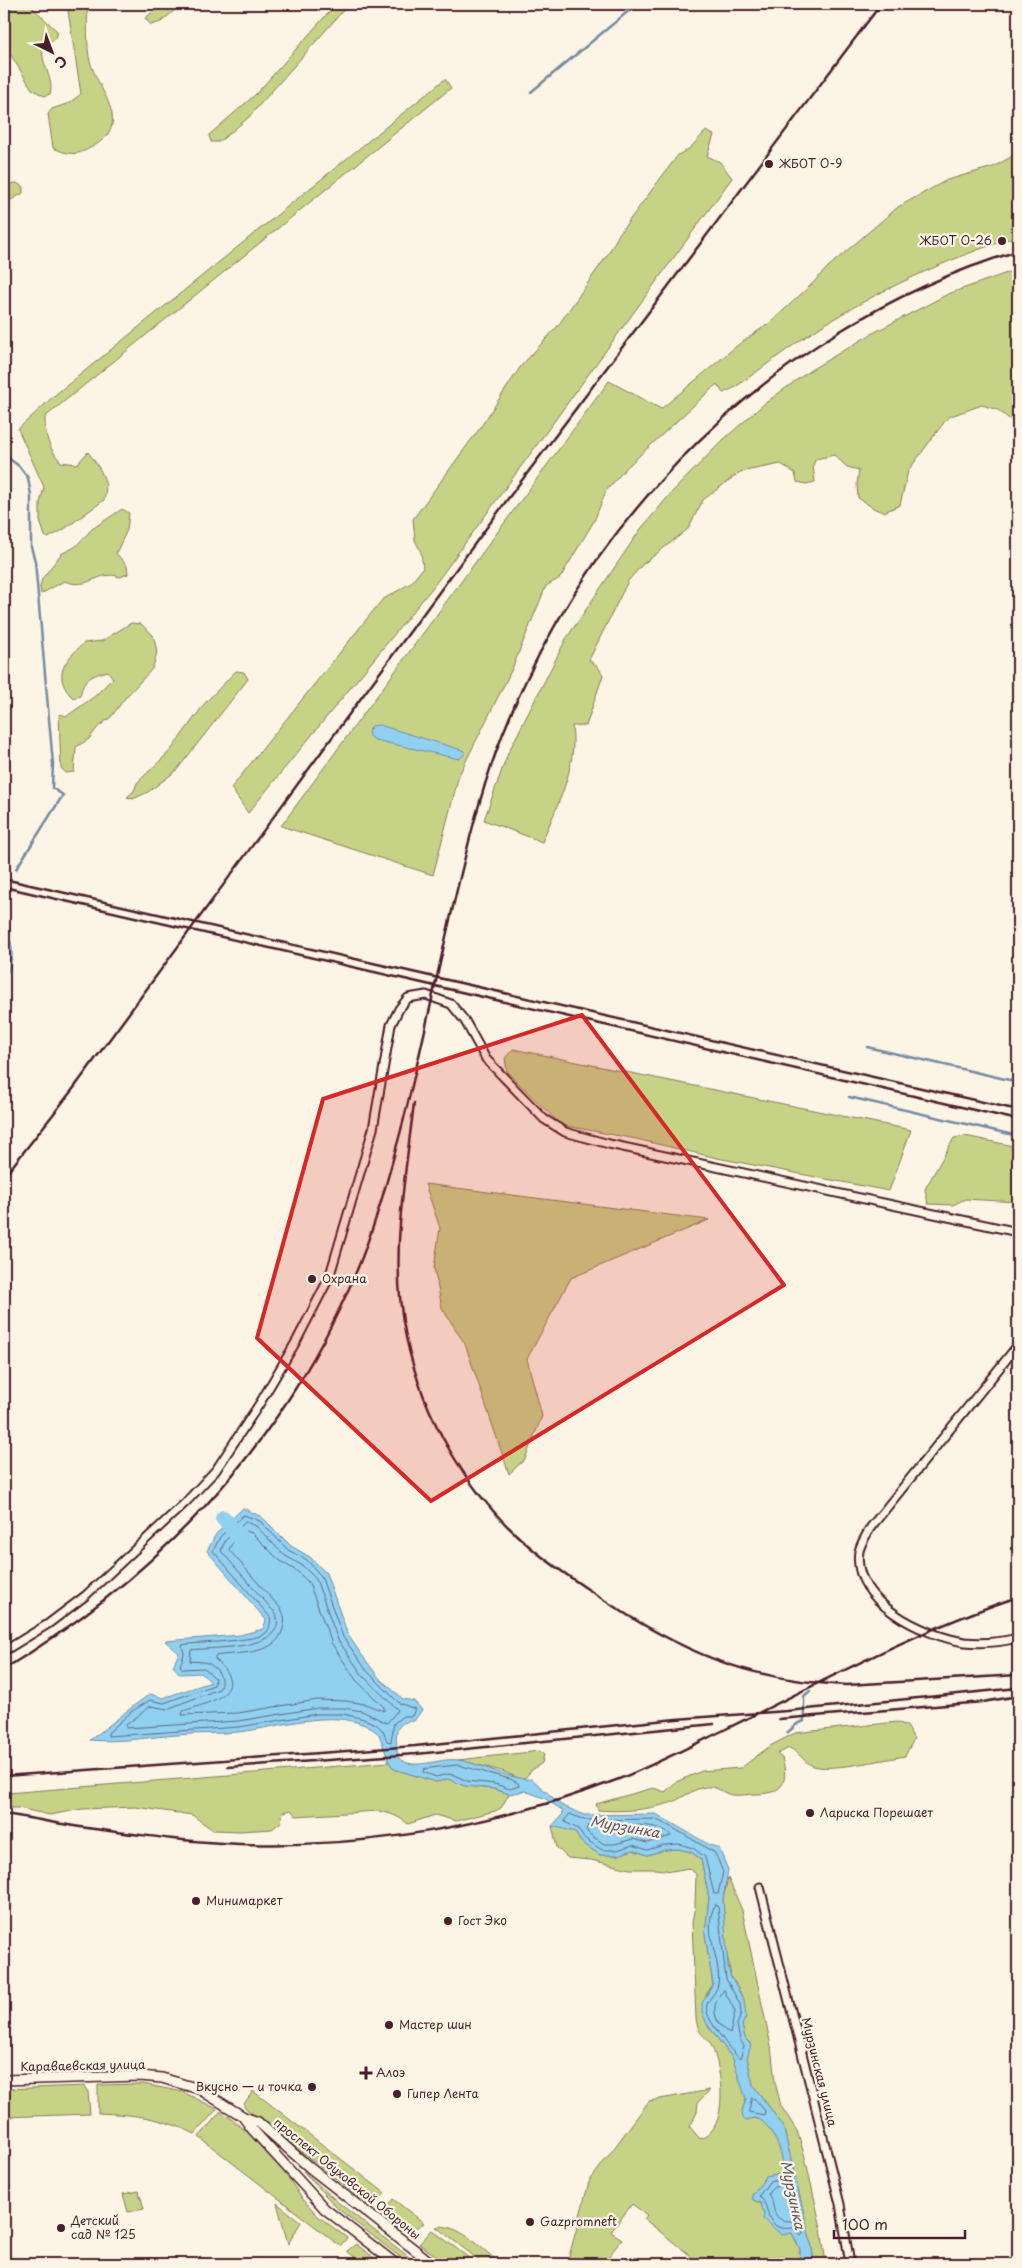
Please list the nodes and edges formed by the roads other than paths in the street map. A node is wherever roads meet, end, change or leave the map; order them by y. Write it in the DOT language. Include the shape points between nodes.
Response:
graph roads {
  1 [pos="1018,1232"];
  2 [pos="1018,1345"];
  3 [pos="1018,1638"];
  4 [pos="4,1652"];
  5 [pos="760,1887"];
  6 [pos="162,2078"];
  7 [pos="4,2080"];
  8 [pos="244,2117"];
  9 [pos="396,2264"];
  10 [pos="433,2264"];
  11 [pos="850,2264"];
  1 -- 4 [label="street" via="565,1132 544,1119 499,1074 479,1048 465,1021 450,1004 426,996 408,998 391,1026 373,1129 329,1278 260,1403 216,1470 186,1502 85,1596"];
  2 -- 3 [label="street" via="871,1527 863,1540 859,1558 861,1573 874,1596 895,1614 923,1630 966,1642 1003,1642"];
  5 -- 11 [label="street, Мурзинская улица" via="840,2204"];
  6 -- 7 [label="street, Караваевская улица"];
  6 -- 8 [label="street, проспект Обуховской Обороны" via="204,2092"];
  8 -- 9 [label="street, проспект Обуховской Обороны" via="252,2130 325,2209"];
  8 -- 10 [label="street, проспект Обуховской Обороны" via="258,2122 310,2168"];
}
